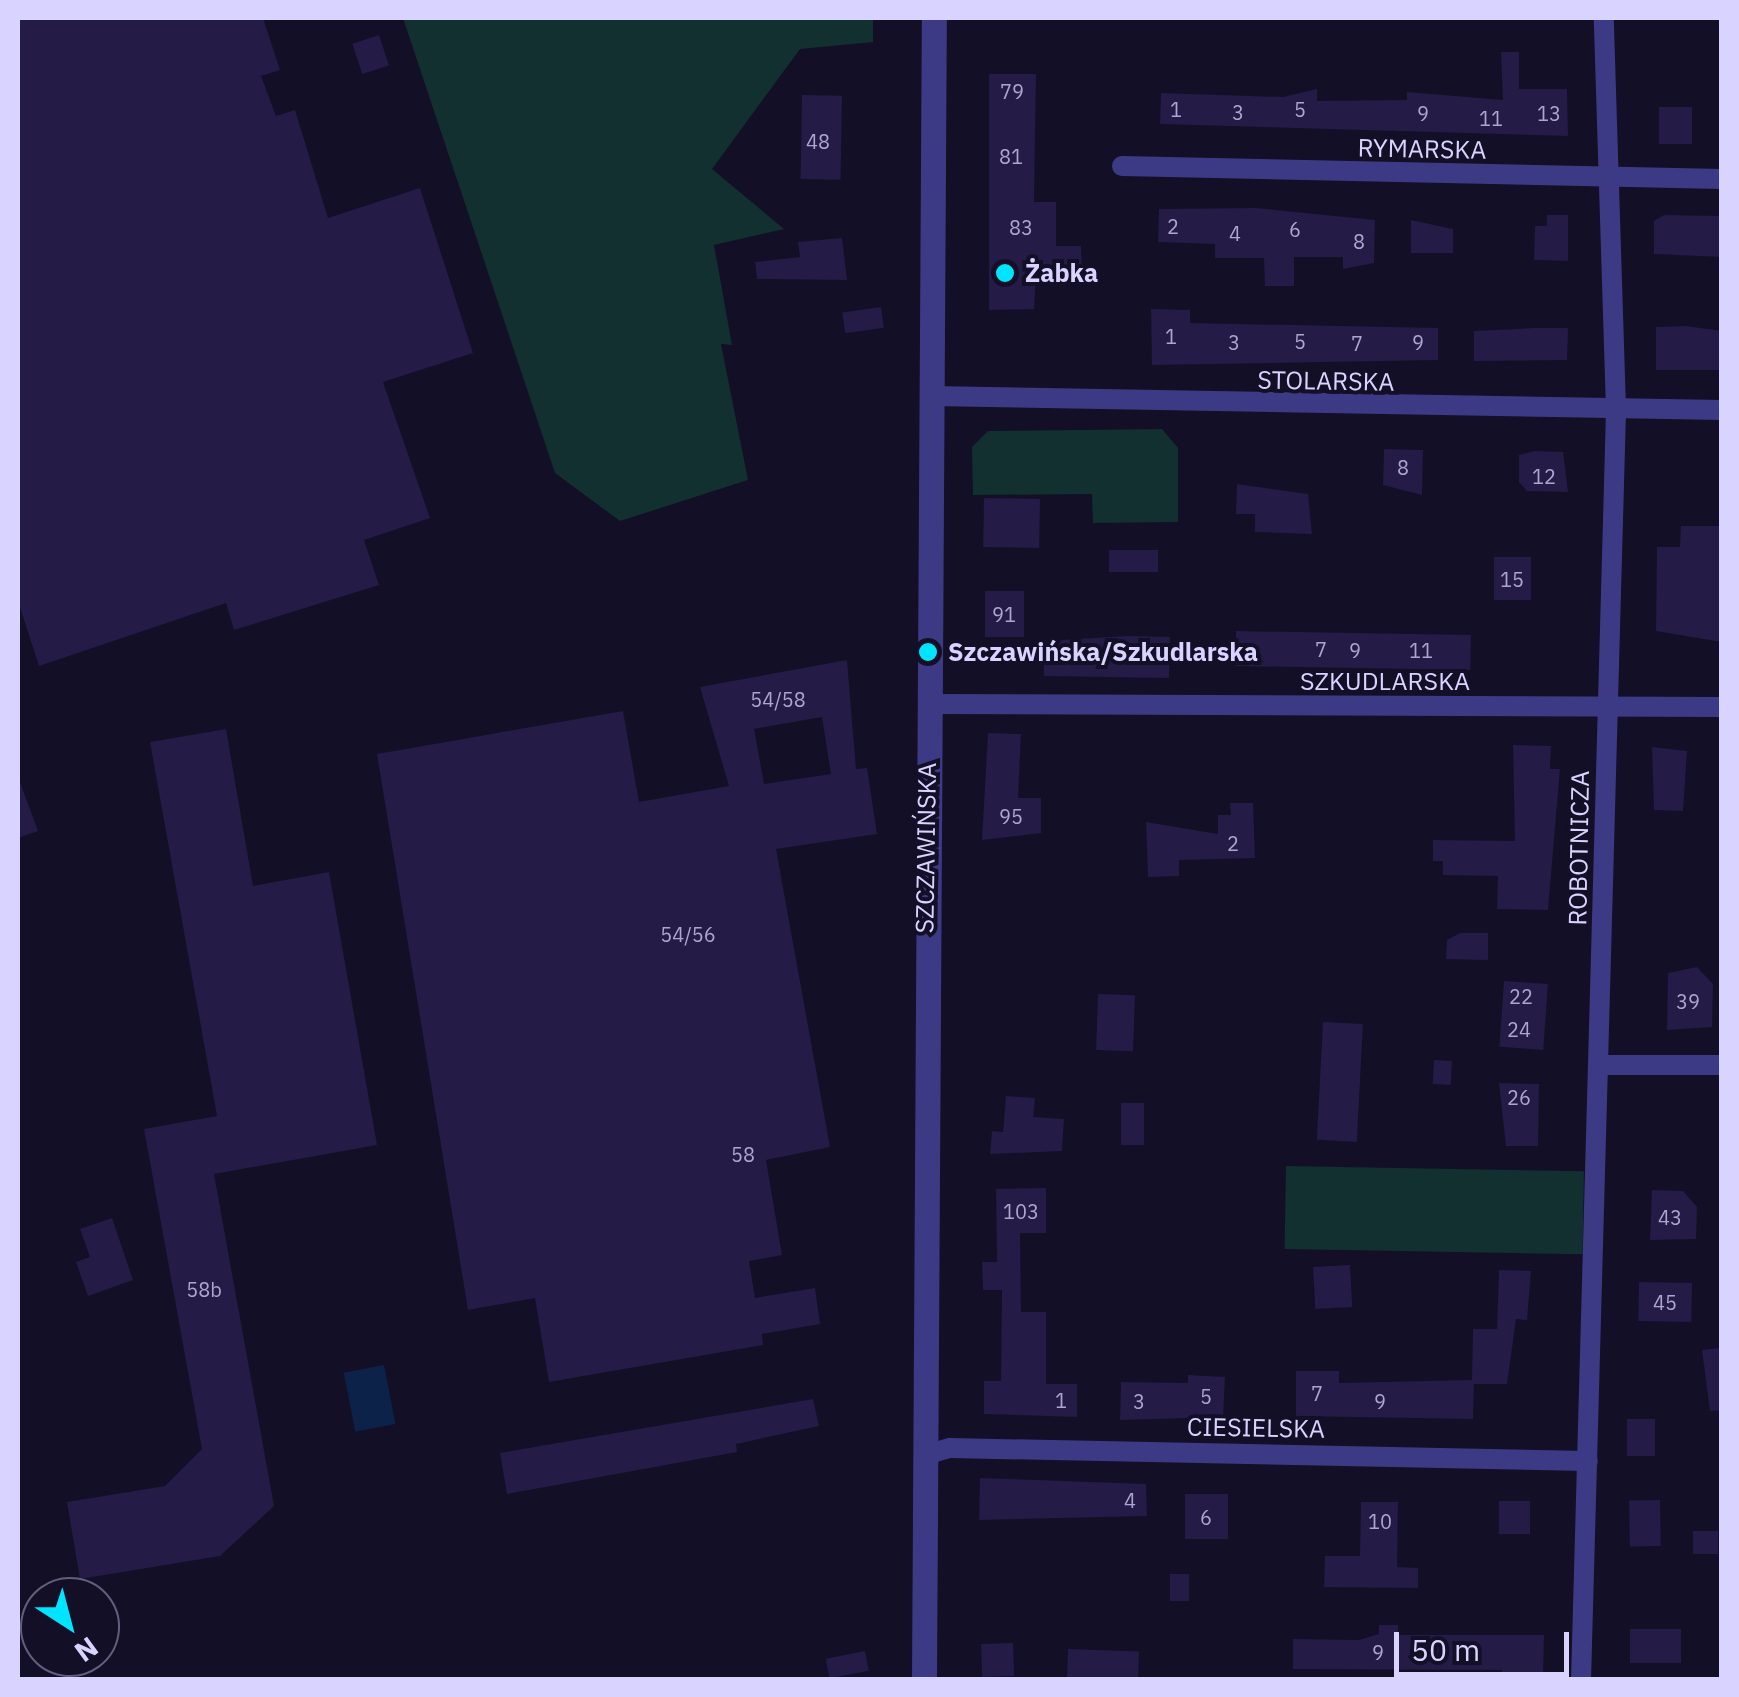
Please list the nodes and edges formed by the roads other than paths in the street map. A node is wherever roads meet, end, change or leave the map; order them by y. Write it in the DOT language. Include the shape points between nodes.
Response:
graph roads {
  1 [pos="934,18"];
  2 [pos="1604,18"];
  3 [pos="1122,166"];
  4 [pos="1606,178"];
  5 [pos="1722,179"];
  6 [pos="930,396"];
  7 [pos="1616,409"];
  8 [pos="1722,410"];
  9 [pos="928,704"];
  10 [pos="1606,708"];
  11 [pos="1722,708"];
  12 [pos="1602,1064"];
  13 [pos="1722,1065"];
  14 [pos="924,1455"];
  15 [pos="1588,1461"];
  16 [pos="924,1680"];
  17 [pos="1581,1680"];
  1 -- 6 [label="street, SZCZAWIŃSKA"];
  2 -- 4 [label="street, ROBOTNICZA"];
  3 -- 4 [label="street, RYMARSKA"];
  4 -- 5 [label="street, RYMARSKA"];
  4 -- 7 [label="street, ROBOTNICZA"];
  6 -- 7 [label="street, STOLARSKA"];
  6 -- 9 [label="street, SZCZAWIŃSKA"];
  7 -- 8 [label="street, STOLARSKA"];
  7 -- 10 [label="street, ROBOTNICZA"];
  9 -- 10 [label="street, SZKUDLARSKA"];
  9 -- 14 [label="street, SZCZAWIŃSKA"];
  10 -- 11 [label="street, SZKUDLARSKA"];
  10 -- 12 [label="street, ROBOTNICZA"];
  12 -- 13 [label="street"];
  12 -- 15 [label="street, ROBOTNICZA"];
  14 -- 15 [label="street, CIESIELSKA" via="950,1448"];
  14 -- 16 [label="street, SZCZAWIŃSKA"];
  15 -- 17 [label="street, ROBOTNICZA"];
}
